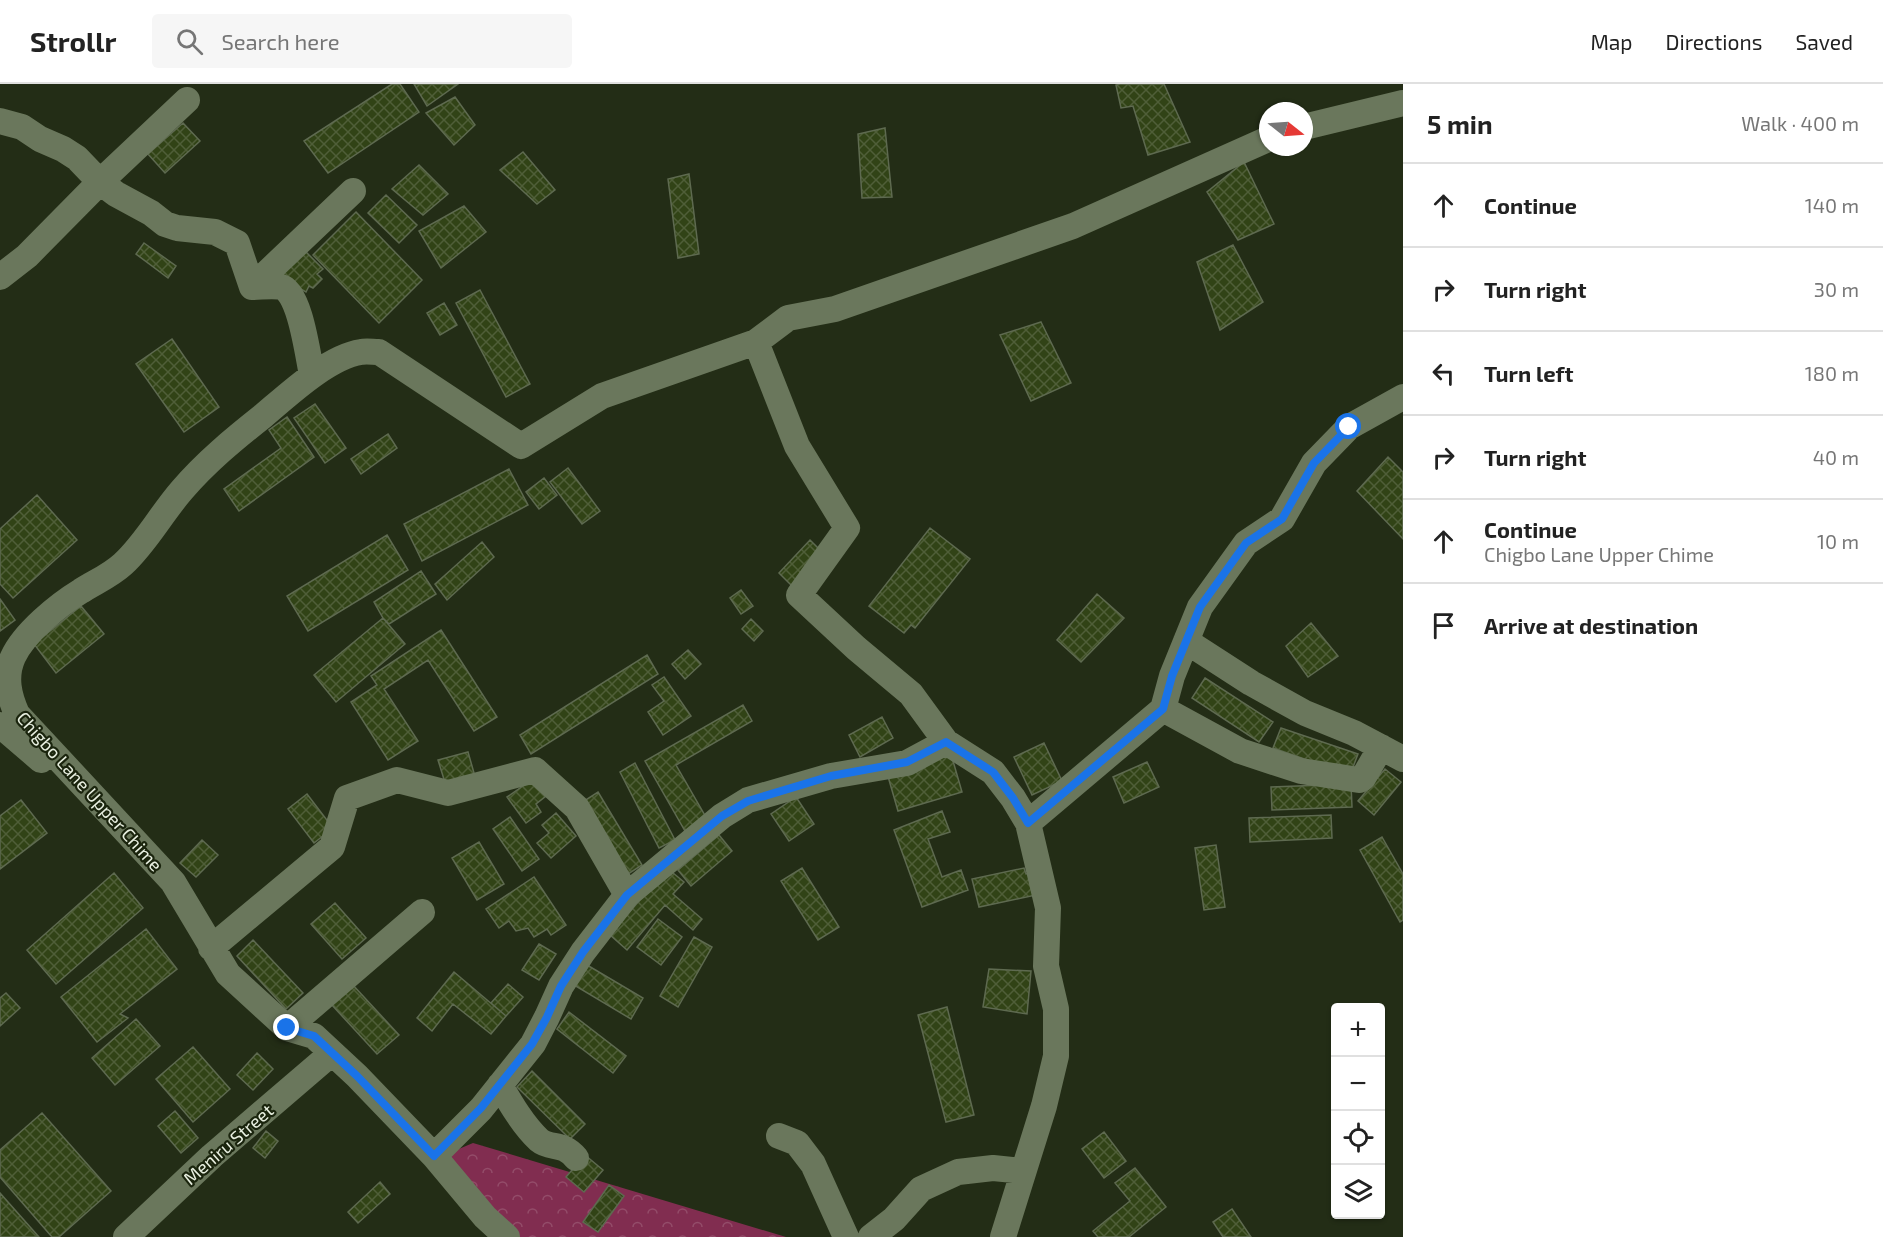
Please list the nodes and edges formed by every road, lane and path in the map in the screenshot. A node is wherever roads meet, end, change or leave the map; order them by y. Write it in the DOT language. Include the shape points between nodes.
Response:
graph roads {
  1 [pos="187,100"];
  2 [pos="1403,103"];
  3 [pos="0,121"];
  4 [pos="1313,125"];
  5 [pos="1259,143"];
  6 [pos="100,182"];
  7 [pos="353,191"];
  8 [pos="0,277"];
  9 [pos="252,287"];
  10 [pos="756,342"];
  11 [pos="312,375"];
  12 [pos="1403,397"];
  13 [pos="1186,642"];
  14 [pos="1163,709"];
  15 [pos="0,725"];
  16 [pos="946,742"];
  17 [pos="1392,753"];
  18 [pos="95,799"];
  19 [pos="1028,823"];
  20 [pos="627,895"];
  21 [pos="422,912"];
  22 [pos="211,948"];
  23 [pos="287,1028"];
  24 [pos="332,1053"];
  25 [pos="500,1086"];
  26 [pos="779,1136"];
  27 [pos="434,1156"];
  28 [pos="576,1158"];
  29 [pos="1023,1171"];
  30 [pos="126,1237"];
  31 [pos="507,1237"];
  32 [pos="846,1237"];
  33 [pos="871,1237"];
  34 [pos="1003,1237"];
  1 -- 6 [label="street"];
  2 -- 4 [label="street"];
  3 -- 6 [label="street" via="22,127 63,149"];
  5 -- 10 [label="street" via="1073,226 835,309 788,318"];
  6 -- 8 [label="street" via="27,256"];
  6 -- 9 [label="street" via="165,224 214,232 237,243"];
  7 -- 9 [label="street"];
  9 -- 11 [label="street" via="282,287 290,292 299,312"];
  10 -- 11 [label="street, Chigbo Lane Upper Chime" via="602,396 521,446 379,352 360,352"];
  10 -- 16 [label="street" via="797,446 847,528 799,595 912,694"];
  11 -- 18 [label="street, Chigbo Lane Upper Chime" via="213,456 177,495 137,550 110,575 54,611 12,658 8,687 17,714"];
  12 -- 13 [label="street" via="1349,427 1314,463 1282,519 1246,543 1200,607"];
  13 -- 14 [label="street"];
  13 -- 17 [label="street" via="1305,713"];
  14 -- 17 [label="street" via="1240,751 1301,771 1359,780"];
  14 -- 19 [label="street"];
  15 -- 18 [label="street" via="79,794"];
  16 -- 19 [label="street" via="993,772"];
  16 -- 20 [label="street" via="907,762 831,776 748,801 722,816"];
  18 -- 22 [label="street, Chigbo Lane Upper Chime" via="173,882"];
  19 -- 29 [label="street" via="1048,908 1046,966 1056,1010 1056,1056"];
  20 -- 22 [label="street" via="577,808 535,770 448,793 397,780 347,798 332,847"];
  20 -- 25 [label="street" via="583,952 532,1044"];
  21 -- 23 [label="street"];
  22 -- 23 [label="street, Chigbo Lane Upper Chime" via="228,974"];
  23 -- 24 [label="street, Chigbo Lane Upper Chime" via="314,1036"];
  24 -- 27 [label="street, Chigbo Lane Upper Chime"];
  24 -- 30 [label="street, Meniru Street" via="212,1156"];
  25 -- 27 [label="street"];
  25 -- 28 [label="street" via="541,1142 568,1149"];
  26 -- 32 [label="street" via="797,1143 813,1164"];
  27 -- 31 [label="street, Chigbo Lane Upper Chime"];
  29 -- 33 [label="street" via="993,1168 958,1172 921,1189"];
  29 -- 34 [label="street"];
}
